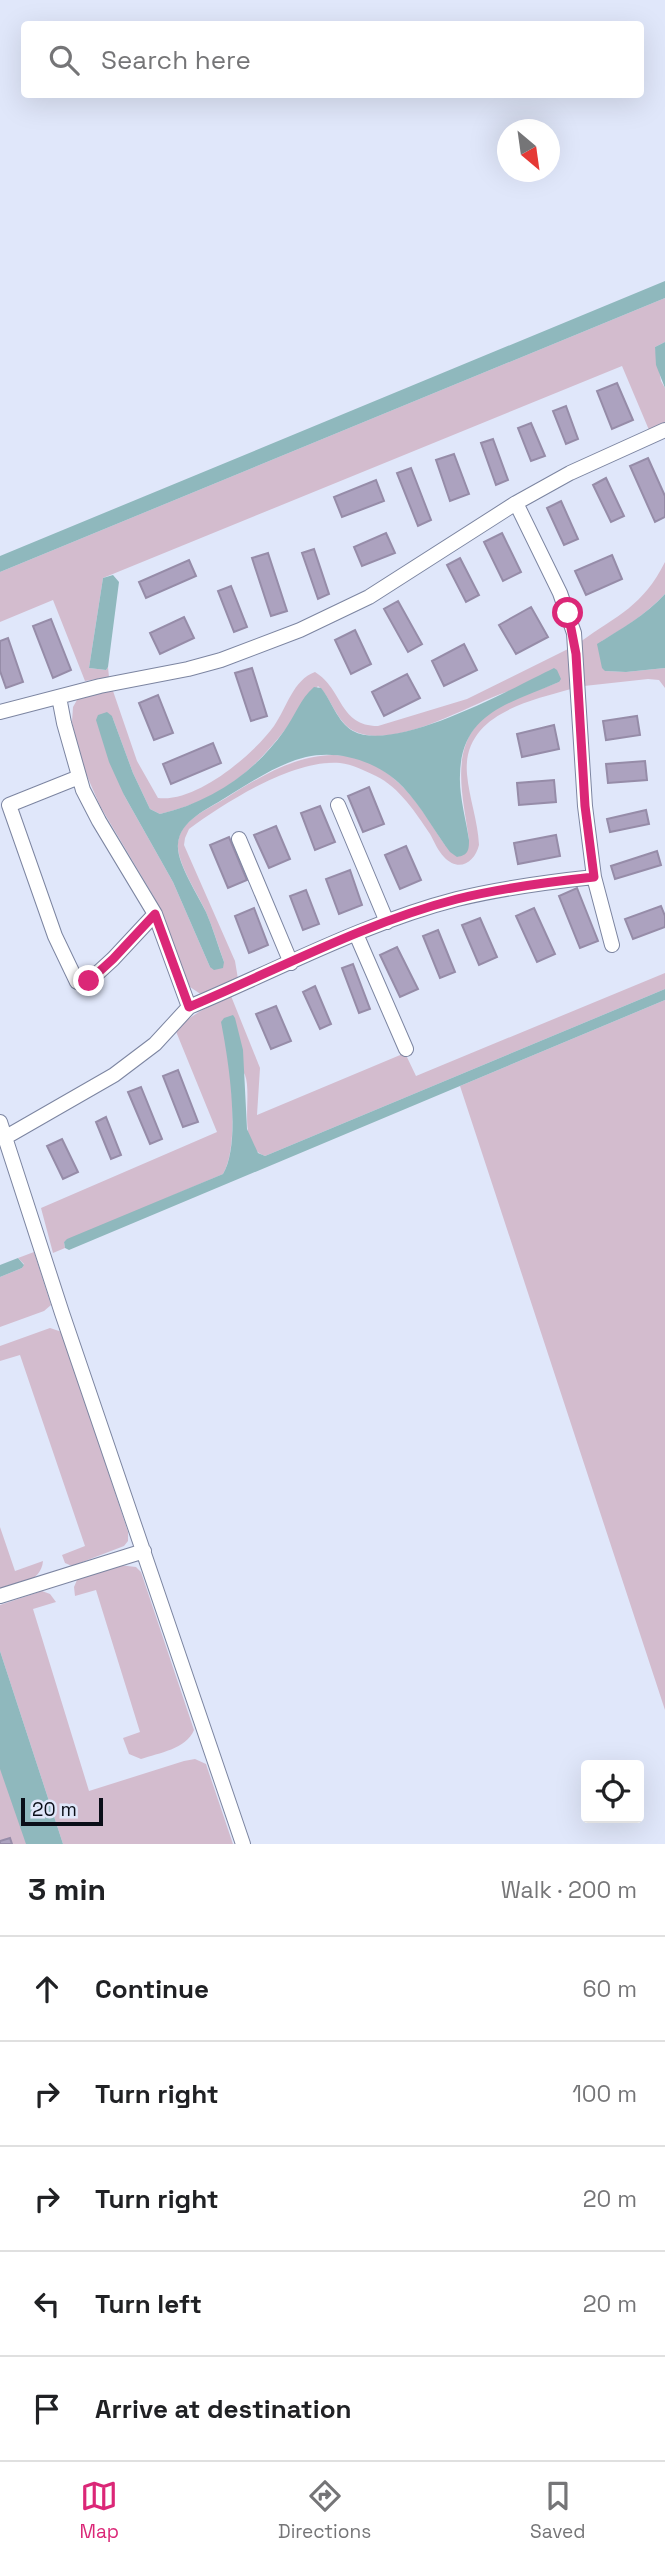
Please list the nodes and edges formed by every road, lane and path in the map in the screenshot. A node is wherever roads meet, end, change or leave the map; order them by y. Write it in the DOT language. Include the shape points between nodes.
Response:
graph roads {
  1 [pos="665,430"];
  2 [pos="516,503"];
  3 [pos="60,697"];
  4 [pos="0,712"];
  5 [pos="79,777"];
  6 [pos="338,804"];
  7 [pos="239,839"];
  8 [pos="594,877"];
  9 [pos="155,914"];
  10 [pos="387,922"];
  11 [pos="356,934"];
  12 [pos="612,945"];
  13 [pos="291,963"];
  14 [pos="189,1007"];
  15 [pos="406,1049"];
  16 [pos="0,1122"];
  17 [pos="6,1137"];
  18 [pos="144,1551"];
  19 [pos="0,1596"];
  20 [pos="243,1844"];
  1 -- 2 [label="lane" via="570,472"];
  2 -- 3 [label="lane" via="369,597 300,630 221,660"];
  2 -- 8 [label="lane" via="560,593 573,633"];
  3 -- 4 [label="lane"];
  3 -- 5 [label="lane"];
  5 -- 9 [label="lane" via="99,821"];
  5 -- 9 [label="lane" via="9,805 55,936 77,982 89,981"];
  6 -- 10 [label="lane"];
  7 -- 13 [label="lane"];
  8 -- 10 [label="lane" via="510,887"];
  8 -- 12 [label="lane"];
  9 -- 14 [label="lane"];
  10 -- 11 [label="lane"];
  11 -- 13 [label="lane"];
  11 -- 15 [label="lane"];
  13 -- 14 [label="lane"];
  14 -- 17 [label="lane" via="155,1044 114,1075"];
  16 -- 17 [label="lane"];
  17 -- 18 [label="lane"];
  18 -- 19 [label="lane"];
  18 -- 20 [label="lane"];
}
